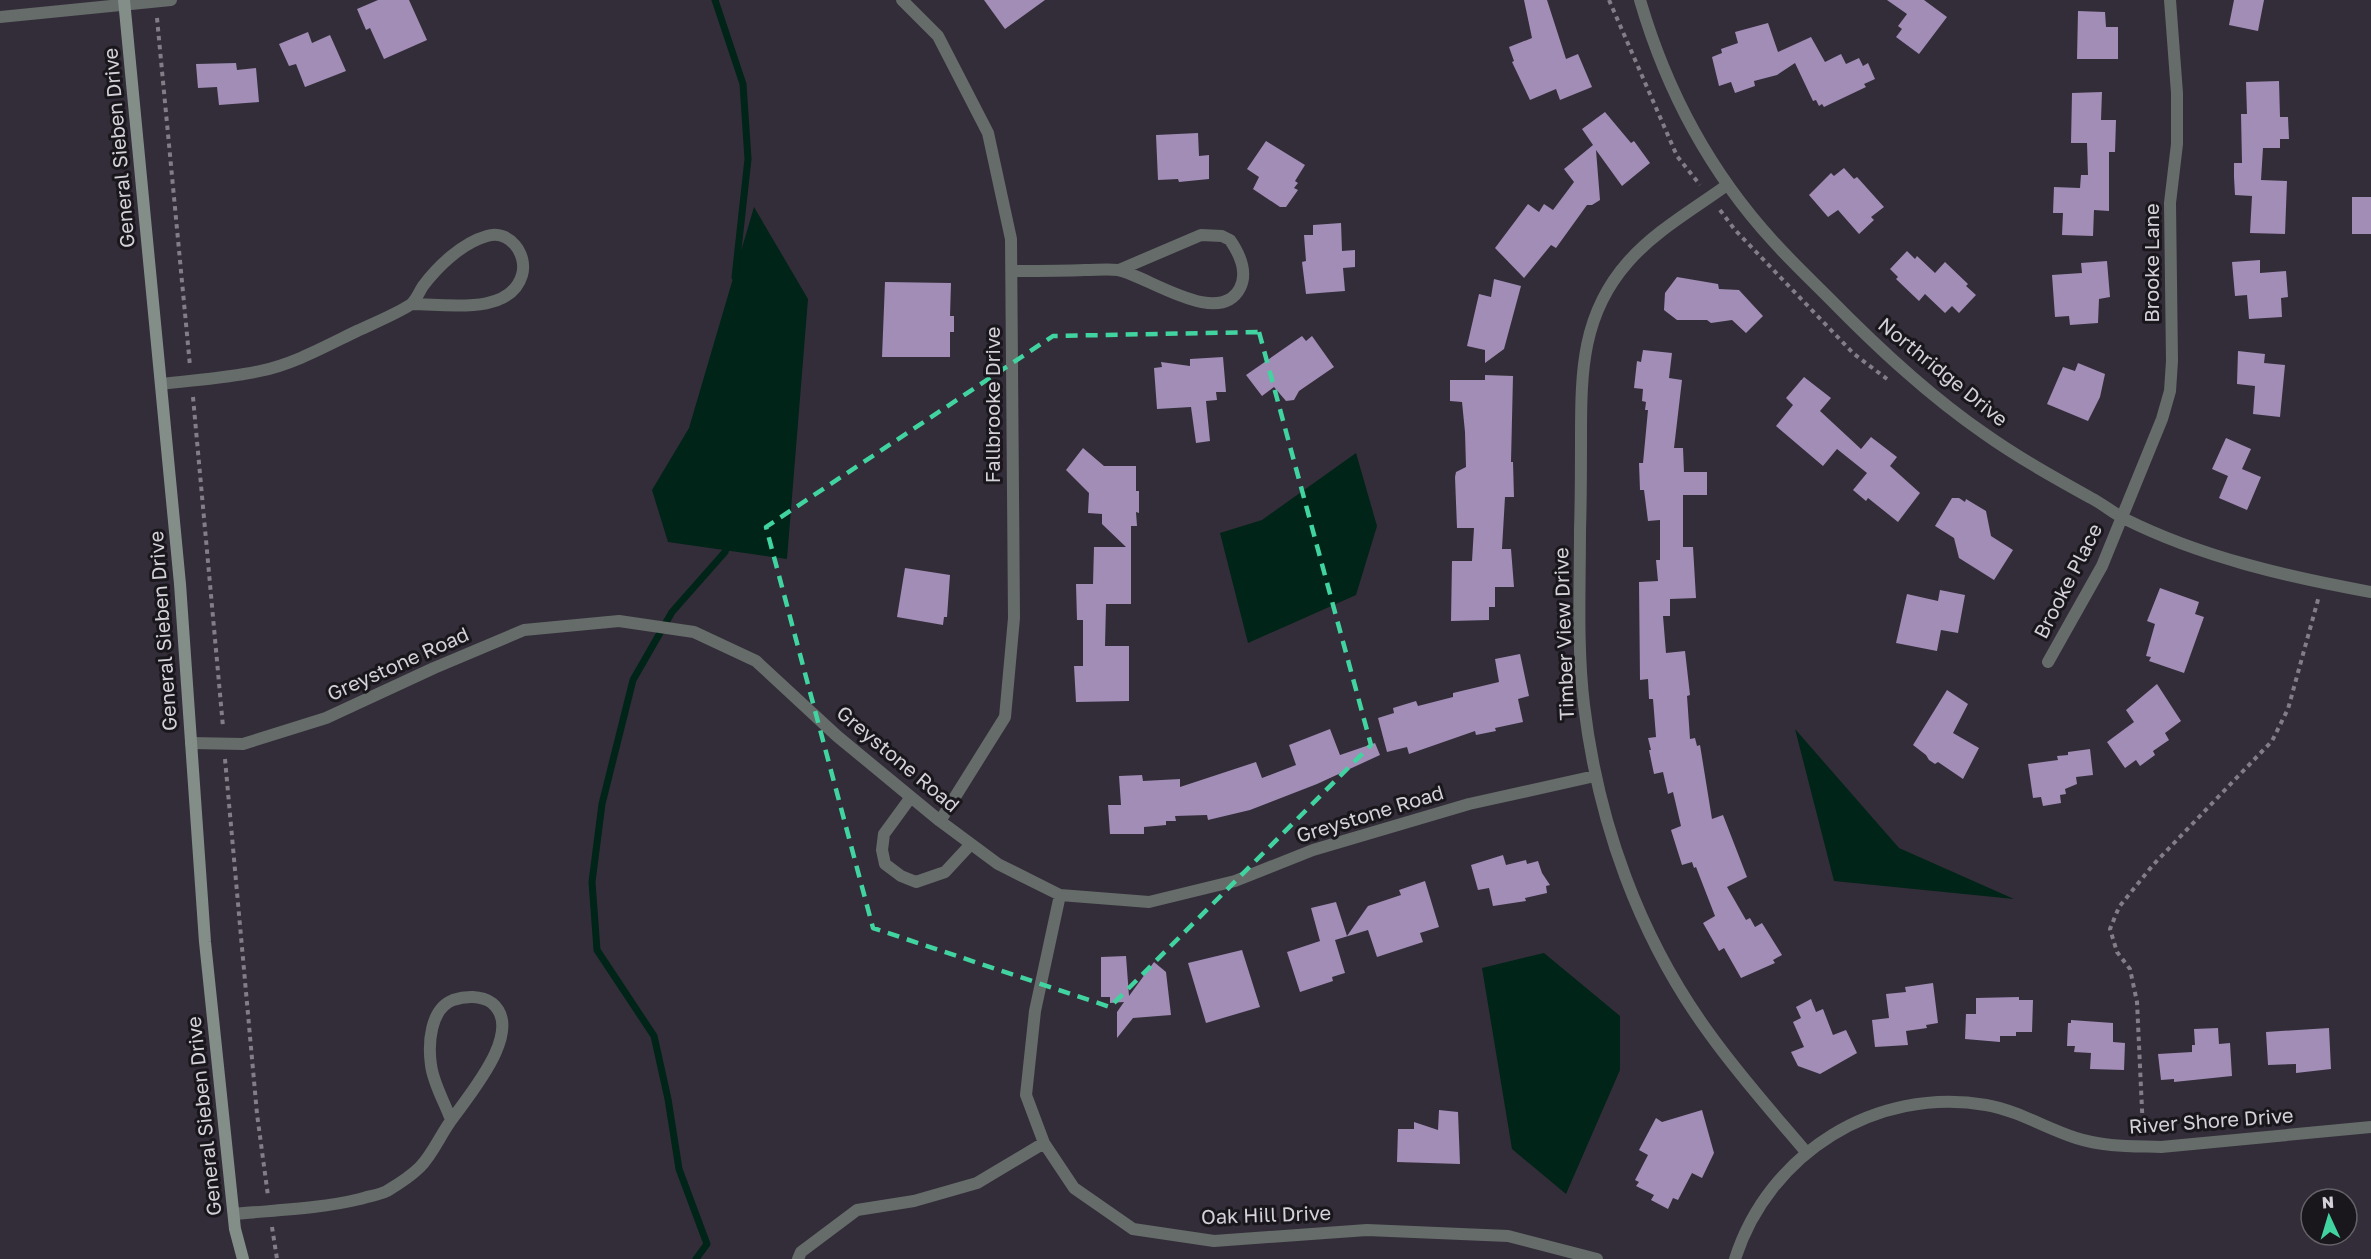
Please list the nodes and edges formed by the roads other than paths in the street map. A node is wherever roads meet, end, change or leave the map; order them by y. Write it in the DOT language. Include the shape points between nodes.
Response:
graph roads {
  1 [pos="171,0"];
  2 [pos="902,0"];
  3 [pos="1640,0"];
  4 [pos="2170,0"];
  5 [pos="156,1"];
  6 [pos="124,2"];
  7 [pos="0,17"];
  8 [pos="1727,185"];
  9 [pos="1119,270"];
  10 [pos="1012,271"];
  11 [pos="412,303"];
  12 [pos="161,384"];
  13 [pos="2122,518"];
  14 [pos="2371,592"];
  15 [pos="2048,662"];
  16 [pos="191,743"];
  17 [pos="1595,776"];
  18 [pos="911,797"];
  19 [pos="940,821"];
  20 [pos="971,844"];
  21 [pos="1060,895"];
  22 [pos="451,1120"];
  23 [pos="2371,1127"];
  24 [pos="1044,1143"];
  25 [pos="1806,1152"];
  26 [pos="234,1214"];
  27 [pos="243,1259"];
  28 [pos="798,1259"];
  29 [pos="1597,1259"];
  30 [pos="1735,1259"];
  1 -- 5 [label="street"];
  2 -- 10 [label="street, Fallbrooke Drive" via="938,36 988,134 1011,239"];
  3 -- 8 [label="street, Northridge Drive" via="1671,88"];
  4 -- 13 [label="street, Brooke Lane" via="2177,93 2170,203 2170,391"];
  5 -- 6 [label="street"];
  6 -- 7 [label="street"];
  6 -- 12 [label="street, General Sieben Drive"];
  8 -- 13 [label="street, Northridge Drive" via="1772,241 1908,374 1985,434"];
  8 -- 17 [label="street, Timber View Drive" via="1661,232 1628,262 1602,301 1587,342 1581,387 1580,647"];
  9 -- 9 [label="street" via="1193,301 1218,302 1234,296 1242,275 1241,261 1230,240 1213,235 1201,235"];
  9 -- 10 [label="street"];
  10 -- 19 [label="street, Fallbrooke Drive" via="1014,618 1005,717"];
  11 -- 11 [label="street" via="424,285 467,244 489,235 502,236 513,241 522,257 523,272 516,289 505,298 481,305"];
  11 -- 12 [label="street" via="300,359 261,371"];
  12 -- 16 [label="street, General Sieben Drive"];
  13 -- 14 [label="street, Northridge Drive" via="2228,558"];
  13 -- 15 [label="street, Brooke Place" via="2087,595"];
  16 -- 18 [label="street, Greystone Road" via="243,744 326,718 524,630 619,621 694,632 756,661"];
  16 -- 26 [label="street, General Sieben Drive" via="205,942"];
  17 -- 21 [label="street, Greystone Road" via="1470,804 1313,850 1235,881 1149,902"];
  17 -- 25 [label="street, Timber View Drive" via="1616,852 1664,961 1708,1033"];
  18 -- 19 [label="street, Greystone Road"];
  18 -- 20 [label="street" via="884,834 885,864 916,882 945,872"];
  19 -- 20 [label="street, Greystone Road"];
  20 -- 21 [label="street, Greystone Road" via="998,864"];
  21 -- 24 [label="street, Oak Hill Drive" via="1035,1011 1026,1095"];
  22 -- 22 [label="street" via="471,1095 501,1040 500,1014 485,999 466,996 449,1001 438,1012 431,1032 431,1066"];
  22 -- 26 [label="street" via="420,1167 385,1192 332,1206"];
  23 -- 25 [label="street, River Shore Drive" via="2129,1148 2086,1141 2016,1112 1952,1101 1876,1113 1821,1140"];
  24 -- 28 [label="street" via="976,1183 914,1201 857,1210 801,1252"];
  24 -- 29 [label="street, Oak Hill Drive" via="1074,1188 1133,1228 1214,1241 1367,1230 1508,1236"];
  25 -- 30 [label="street, River Shore Drive" via="1763,1199"];
  26 -- 27 [label="street, General Sieben Drive"];
}
